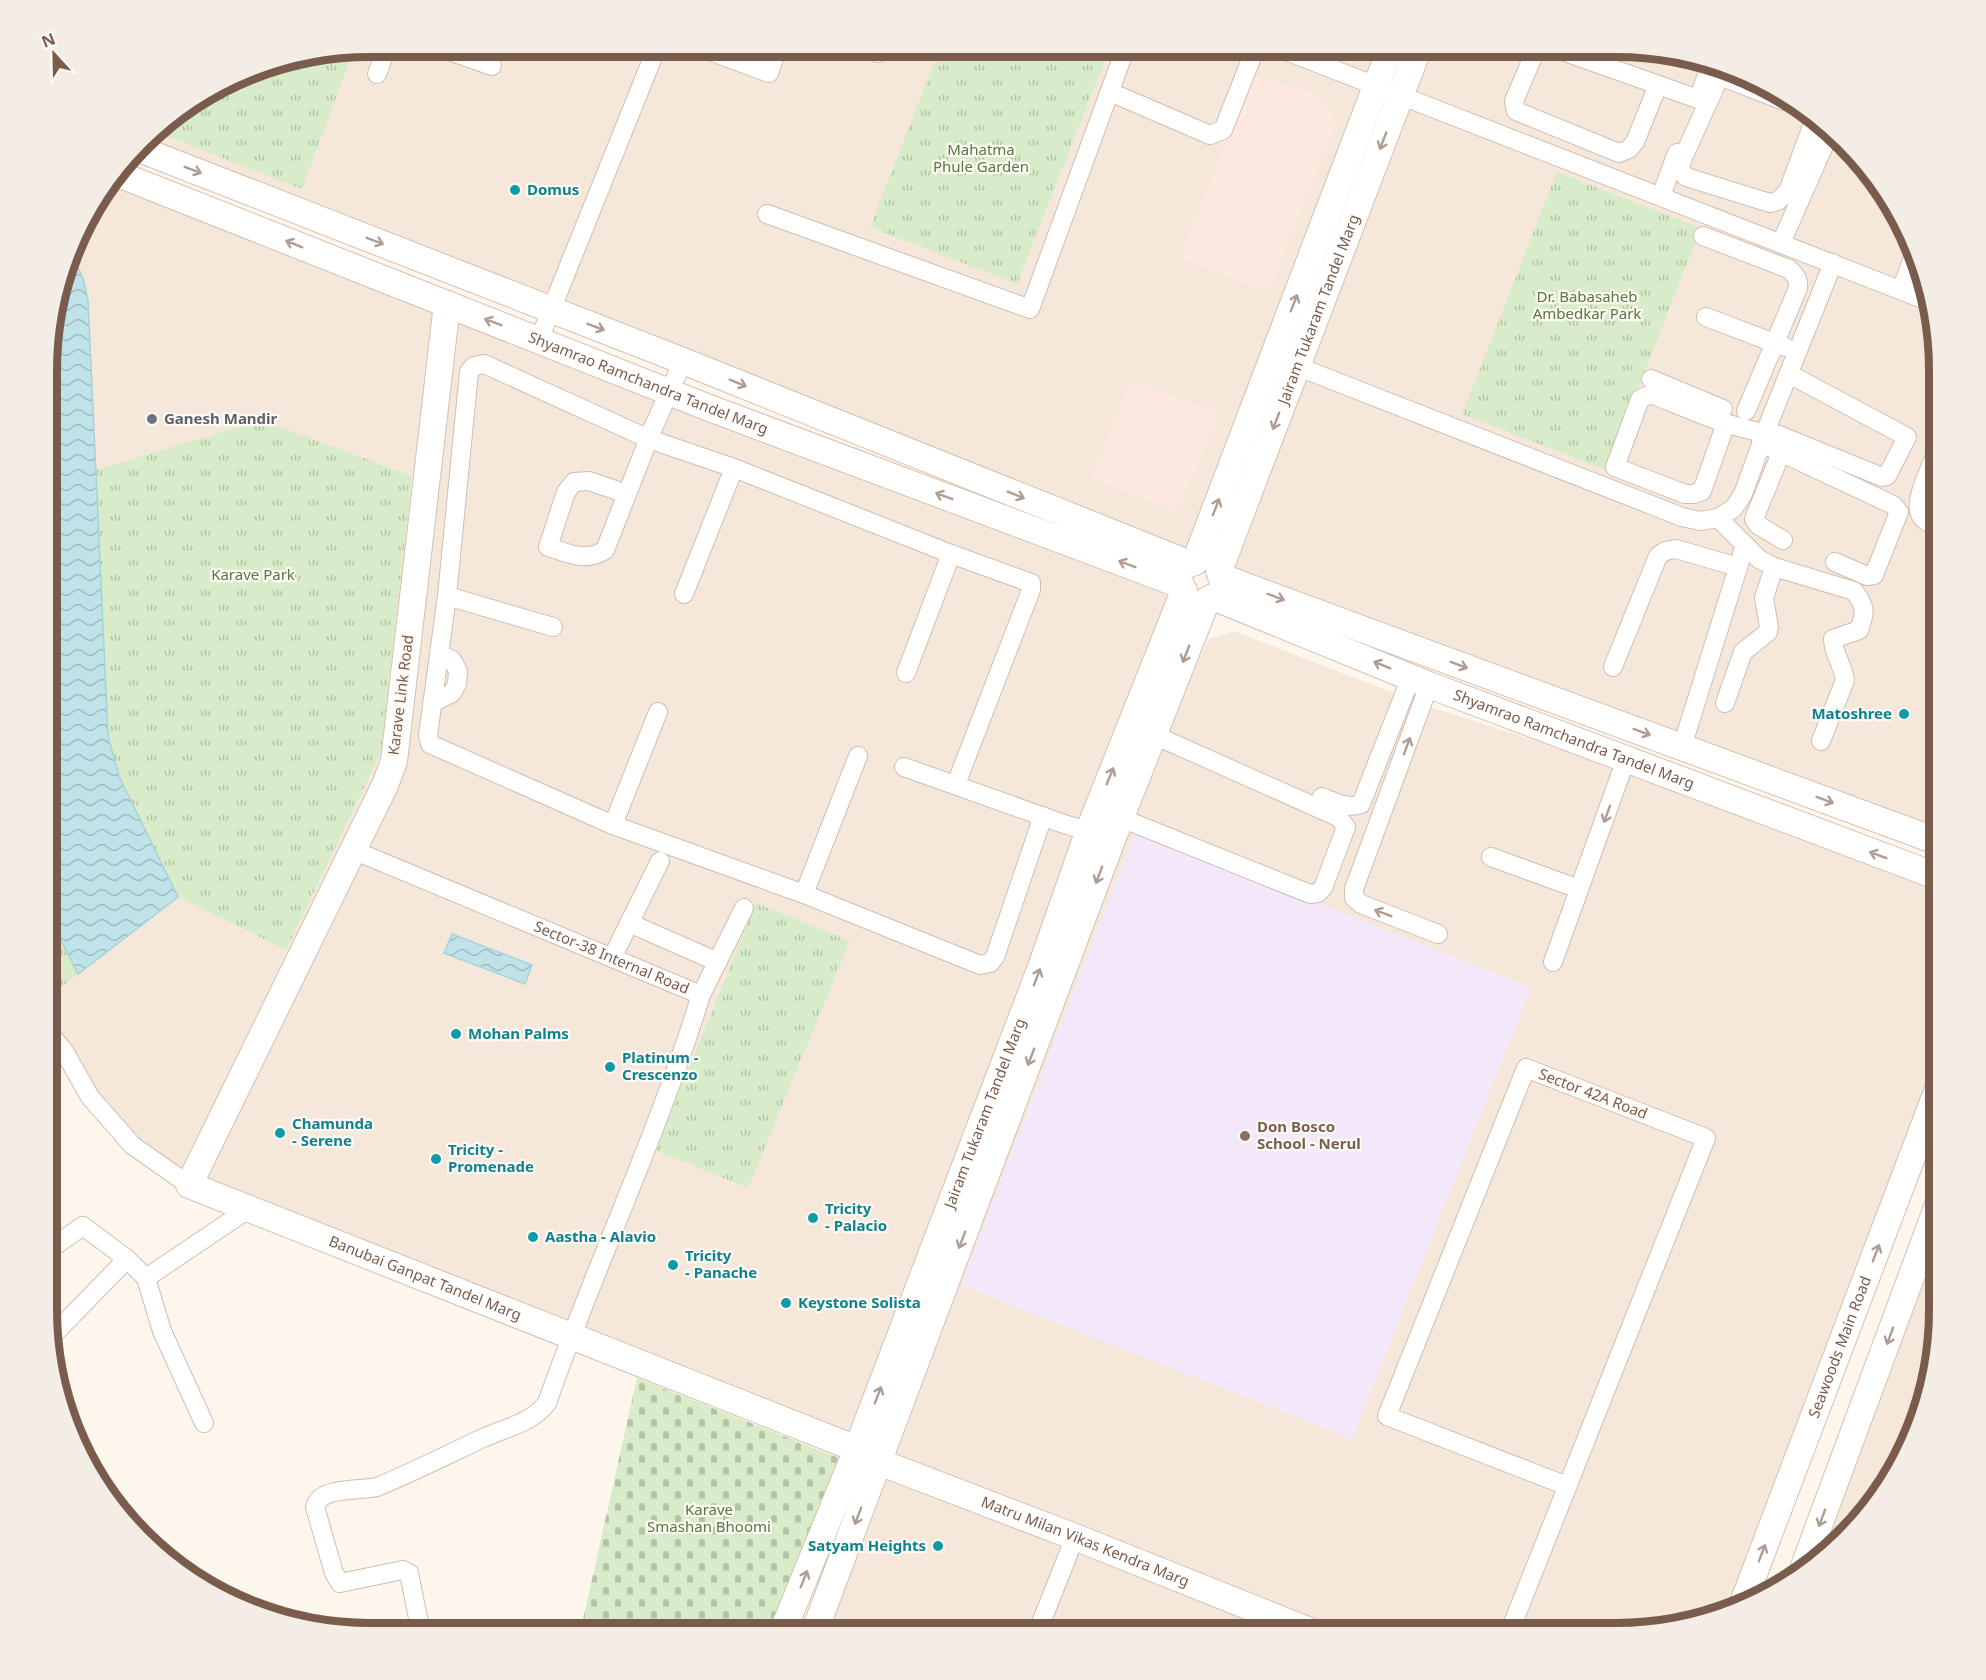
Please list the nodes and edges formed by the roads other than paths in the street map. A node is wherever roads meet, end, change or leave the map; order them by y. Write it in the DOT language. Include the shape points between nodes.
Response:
graph roads {
  1 [pos="383,57"];
  2 [pos="468,57"];
  3 [pos="653,57"];
  4 [pos="726,57"];
  5 [pos="775,57"];
  6 [pos="1122,57"];
  7 [pos="1252,57"];
  8 [pos="1302,57"];
  9 [pos="1387,57"];
  10 [pos="1415,57"];
  11 [pos="1524,57"];
  12 [pos="1533,57"];
  13 [pos="1579,57"];
  14 [pos="492,66"];
  15 [pos="377,74"];
  16 [pos="1715,74"];
  17 [pos="1716,74"];
  18 [pos="1658,85"];
  19 [pos="1376,86"];
  20 [pos="1110,92"];
  21 [pos="1400,96"];
  22 [pos="1698,99"];
  23 [pos="1812,127"];
  24 [pos="1558,129"];
  25 [pos="1497,133"];
  26 [pos="1827,139"];
  27 [pos="146,152"];
  28 [pos="1551,153"];
  29 [pos="125,177"];
  30 [pos="1660,196"];
  31 [pos="766,214"];
  32 [pos="1703,236"];
  33 [pos="1781,243"];
  34 [pos="1833,263"];
  35 [pos="1910,265"];
  36 [pos="1901,291"];
  37 [pos="1920,298"];
  38 [pos="447,304"];
  39 [pos="551,310"];
  40 [pos="1706,317"];
  41 [pos="539,340"];
  42 [pos="1774,343"];
  43 [pos="1798,352"];
  44 [pos="1273,357"];
  45 [pos="683,361"];
  46 [pos="1297,367"];
  47 [pos="1789,374"];
  48 [pos="1651,379"];
  49 [pos="670,392"];
  50 [pos="1746,411"];
  51 [pos="1726,423"];
  52 [pos="1766,432"];
  53 [pos="649,439"];
  54 [pos="1781,453"];
  55 [pos="1615,467"];
  56 [pos="734,468"];
  57 [pos="1929,472"];
  58 [pos="1605,488"];
  59 [pos="627,494"];
  60 [pos="1718,518"];
  61 [pos="1929,524"];
  62 [pos="1783,540"];
  63 [pos="1745,545"];
  64 [pos="951,554"];
  65 [pos="1835,562"];
  66 [pos="1738,567"];
  67 [pos="1774,567"];
  68 [pos="1188,575"];
  69 [pos="1215,586"];
  70 [pos="684,594"];
  71 [pos="447,596"];
  72 [pos="553,627"];
  73 [pos="1613,668"];
  74 [pos="906,673"];
  75 [pos="1420,681"];
  76 [pos="1725,702"];
  77 [pos="658,712"];
  78 [pos="1155,732"];
  79 [pos="1821,741"];
  80 [pos="1682,747"];
  81 [pos="858,756"];
  82 [pos="1626,759"];
  83 [pos="904,767"];
  84 [pos="956,784"];
  85 [pos="1043,816"];
  86 [pos="613,825"];
  87 [pos="1107,829"];
  88 [pos="1929,838"];
  89 [pos="353,850"];
  90 [pos="1491,857"];
  91 [pos="660,861"];
  92 [pos="1929,875"];
  93 [pos="1579,889"];
  94 [pos="804,894"];
  95 [pos="744,908"];
  96 [pos="629,923"];
  97 [pos="1438,934"];
  98 [pos="612,958"];
  99 [pos="718,962"];
  100 [pos="1552,962"];
  101 [pos="702,995"];
  102 [pos="57,1043"];
  103 [pos="1929,1112"];
  104 [pos="189,1185"];
  105 [pos="249,1208"];
  106 [pos="1929,1229"];
  107 [pos="57,1244"];
  108 [pos="127,1259"];
  109 [pos="146,1278"];
  110 [pos="58,1330"];
  111 [pos="570,1336"];
  112 [pos="204,1423"];
  113 [pos="857,1449"];
  114 [pos="879,1462"];
  115 [pos="1568,1486"];
  116 [pos="1074,1537"];
  117 [pos="1807,1557"];
  118 [pos="1746,1595"];
  119 [pos="419,1623"];
  120 [pos="786,1623"];
  121 [pos="818,1623"];
  122 [pos="1041,1623"];
  123 [pos="1290,1623"];
  124 [pos="1513,1623"];
  1 -- 15 [label="street"];
  2 -- 14 [label="street"];
  3 -- 39 [label="street"];
  4 -- 5 [label="street" via="769,73"];
  6 -- 20 [label="street"];
  7 -- 20 [label="street" via="1223,130 1210,135"];
  8 -- 19 [label="street"];
  9 -- 19 [label="street, Jairam Tukaram Tandel Marg"];
  10 -- 21 [label="street, Jairam Tukaram Tandel Marg"];
  11 -- 25 [label="street"];
  12 -- 24 [label="street" via="1514,107"];
  13 -- 18 [label="street"];
  16 -- 22 [label="street"];
  17 -- 23 [label="street" via="1682,160 1680,170 1686,177 1770,203 1778,201 1788,191"];
  18 -- 22 [label="street"];
  18 -- 24 [label="street" via="1640,134 1629,149 1619,153"];
  19 -- 21 [label="street"];
  44 -- 19 [label="street, Jairam Tukaram Tandel Marg, one-way"];
  20 -- 31 [label="street" via="1029,309"];
  21 -- 25 [label="street"];
  21 -- 46 [label="street, Jairam Tukaram Tandel Marg, one-way"];
  22 -- 30 [label="street"];
  24 -- 28 [label="street"];
  25 -- 28 [label="street"];
  26 -- 33 [label="street"];
  27 -- 39 [label="street, Shyamrao Ramchandra Tandel Marg, one-way"];
  28 -- 30 [label="street"];
  38 -- 29 [label="street, Shyamrao Ramchandra Tandel Marg, one-way"];
  30 -- 33 [label="street"];
  32 -- 42 [label="street" via="1789,269 1796,276 1798,288"];
  33 -- 34 [label="street"];
  34 -- 36 [label="street"];
  34 -- 43 [label="street"];
  35 -- 36 [label="street"];
  36 -- 37 [label="street"];
  41 -- 38 [label="street, Shyamrao Ramchandra Tandel Marg, one-way"];
  38 -- 89 [label="street, Karave Link Road" via="394,761"];
  39 -- 41 [label="street"];
  39 -- 45 [label="street, Shyamrao Ramchandra Tandel Marg, one-way"];
  40 -- 42 [label="street"];
  41 -- 49 [label="street, Shyamrao Ramchandra Tandel Marg"];
  42 -- 43 [label="street"];
  42 -- 50 [label="street"];
  43 -- 47 [label="street"];
  44 -- 46 [label="street"];
  68 -- 44 [label="street, Jairam Tukaram Tandel Marg, one-way"];
  45 -- 49 [label="street"];
  45 -- 68 [label="street, Shyamrao Ramchandra Tandel Marg, one-way"];
  46 -- 58 [label="street"];
  46 -- 69 [label="street, Jairam Tukaram Tandel Marg, one-way"];
  47 -- 52 [label="street"];
  47 -- 52 [label="street" via="1907,437 1887,476 1882,477"];
  48 -- 50 [label="street" via="1735,414"];
  49 -- 53 [label="street"];
  68 -- 49 [label="street, Shyamrao Ramchandra Tandel Marg, one-way"];
  50 -- 52 [label="street"];
  51 -- 52 [label="street"];
  51 -- 55 [label="street" via="1702,491 1685,494"];
  51 -- 55 [label="street" via="1651,394 1645,396 1640,399"];
  52 -- 54 [label="street"];
  52 -- 60 [label="street" via="1743,494 1734,508"];
  53 -- 56 [label="street"];
  53 -- 59 [label="street"];
  53 -- 71 [label="street" via="484,364 474,366 469,372"];
  54 -- 62 [label="street" via="1754,519"];
  54 -- 65 [label="street" via="1893,505 1899,512 1874,575 1867,576"];
  55 -- 58 [label="street"];
  56 -- 64 [label="street"];
  56 -- 70 [label="street"];
  57 -- 61 [label="street" via="1917,503 1920,515"];
  58 -- 60 [label="street" via="1691,520"];
  59 -- 59 [label="street" via="605,550 594,557 548,547 566,492 574,483 589,481"];
  60 -- 63 [label="street"];
  63 -- 66 [label="street"];
  63 -- 67 [label="street"];
  64 -- 74 [label="street"];
  64 -- 84 [label="street" via="1026,580 1032,590"];
  66 -- 73 [label="street" via="1676,549 1658,556"];
  66 -- 80 [label="street"];
  67 -- 76 [label="street" via="1764,598 1768,632 1743,652"];
  67 -- 79 [label="street" via="1854,591 1862,600 1865,613 1859,630 1833,639 1845,680"];
  68 -- 69 [label="street" via="1209,562"];
  68 -- 69 [label="street" via="1194,600"];
  87 -- 68 [label="street, Jairam Tukaram Tandel Marg, one-way"];
  75 -- 69 [label="street, Shyamrao Ramchandra Tandel Marg, one-way"];
  69 -- 78 [label="street, Jairam Tukaram Tandel Marg, one-way"];
  69 -- 80 [label="street, Shyamrao Ramchandra Tandel Marg, one-way"];
  71 -- 72 [label="street"];
  71 -- 86 [label="street" via="428,735 430,744"];
  75 -- 78 [label="street" via="1360,804 1353,807"];
  75 -- 82 [label="street, Shyamrao Ramchandra Tandel Marg"];
  97 -- 75 [label="street, one-way" via="1354,898"];
  77 -- 86 [label="street"];
  78 -- 87 [label="street, Jairam Tukaram Tandel Marg"];
  78 -- 87 [label="street" via="1338,817 1346,827 1323,888 1310,894"];
  80 -- 88 [label="street, Shyamrao Ramchandra Tandel Marg, one-way"];
  81 -- 94 [label="street"];
  92 -- 82 [label="street, Shyamrao Ramchandra Tandel Marg, one-way"];
  82 -- 93 [label="street, one-way"];
  83 -- 84 [label="street"];
  84 -- 85 [label="street"];
  85 -- 87 [label="street"];
  85 -- 94 [label="street" via="995,957 986,965"];
  86 -- 94 [label="street"];
  113 -- 87 [label="street, Jairam Tukaram Tandel Marg, one-way" via="1041,967"];
  87 -- 114 [label="street, Jairam Tukaram Tandel Marg, one-way"];
  89 -- 98 [label="street, Sector-38 Internal Road"];
  89 -- 104 [label="street, Karave Link Road"];
  90 -- 93 [label="street"];
  91 -- 96 [label="street"];
  93 -- 100 [label="street"];
  95 -- 99 [label="street"];
  96 -- 98 [label="street"];
  96 -- 99 [label="street"];
  98 -- 101 [label="street, Sector-38 Internal Road"];
  99 -- 101 [label="street"];
  101 -- 111 [label="street, Sector-38 Internal Road" via="681,1060"];
  102 -- 104 [label="street, Banubai Ganpat Tandel Marg" via="90,1097 132,1144"];
  118 -- 103 [label="street, Seawoods Main Road, one-way"];
  104 -- 105 [label="street, Banubai Ganpat Tandel Marg"];
  105 -- 109 [label="street"];
  105 -- 111 [label="street, Banubai Ganpat Tandel Marg"];
  106 -- 117 [label="street, one-way"];
  107 -- 108 [label="street" via="83,1226"];
  108 -- 109 [label="street"];
  108 -- 110 [label="street"];
  109 -- 112 [label="street" via="162,1331"];
  111 -- 113 [label="street, Banubai Ganpat Tandel Marg"];
  111 -- 119 [label="street, Sector-38 Internal Road" via="547,1403 533,1417 377,1487 338,1491 316,1502 340,1583 403,1570 409,1573"];
  113 -- 114 [label="street, Matru Milan Vikas Kendra Marg"];
  120 -- 113 [label="street, Jairam Tukaram Tandel Marg, one-way"];
  114 -- 116 [label="street, Matru Milan Vikas Kendra Marg"];
  114 -- 121 [label="street, Jairam Tukaram Tandel Marg, one-way"];
  115 -- 115 [label="street, Sector 42A Road" via="1388,1416 1526,1068 1706,1138"];
  115 -- 124 [label="street, Sector 42A Road"];
  116 -- 122 [label="street"];
  116 -- 123 [label="street, Matru Milan Vikas Kendra Marg"];
}
